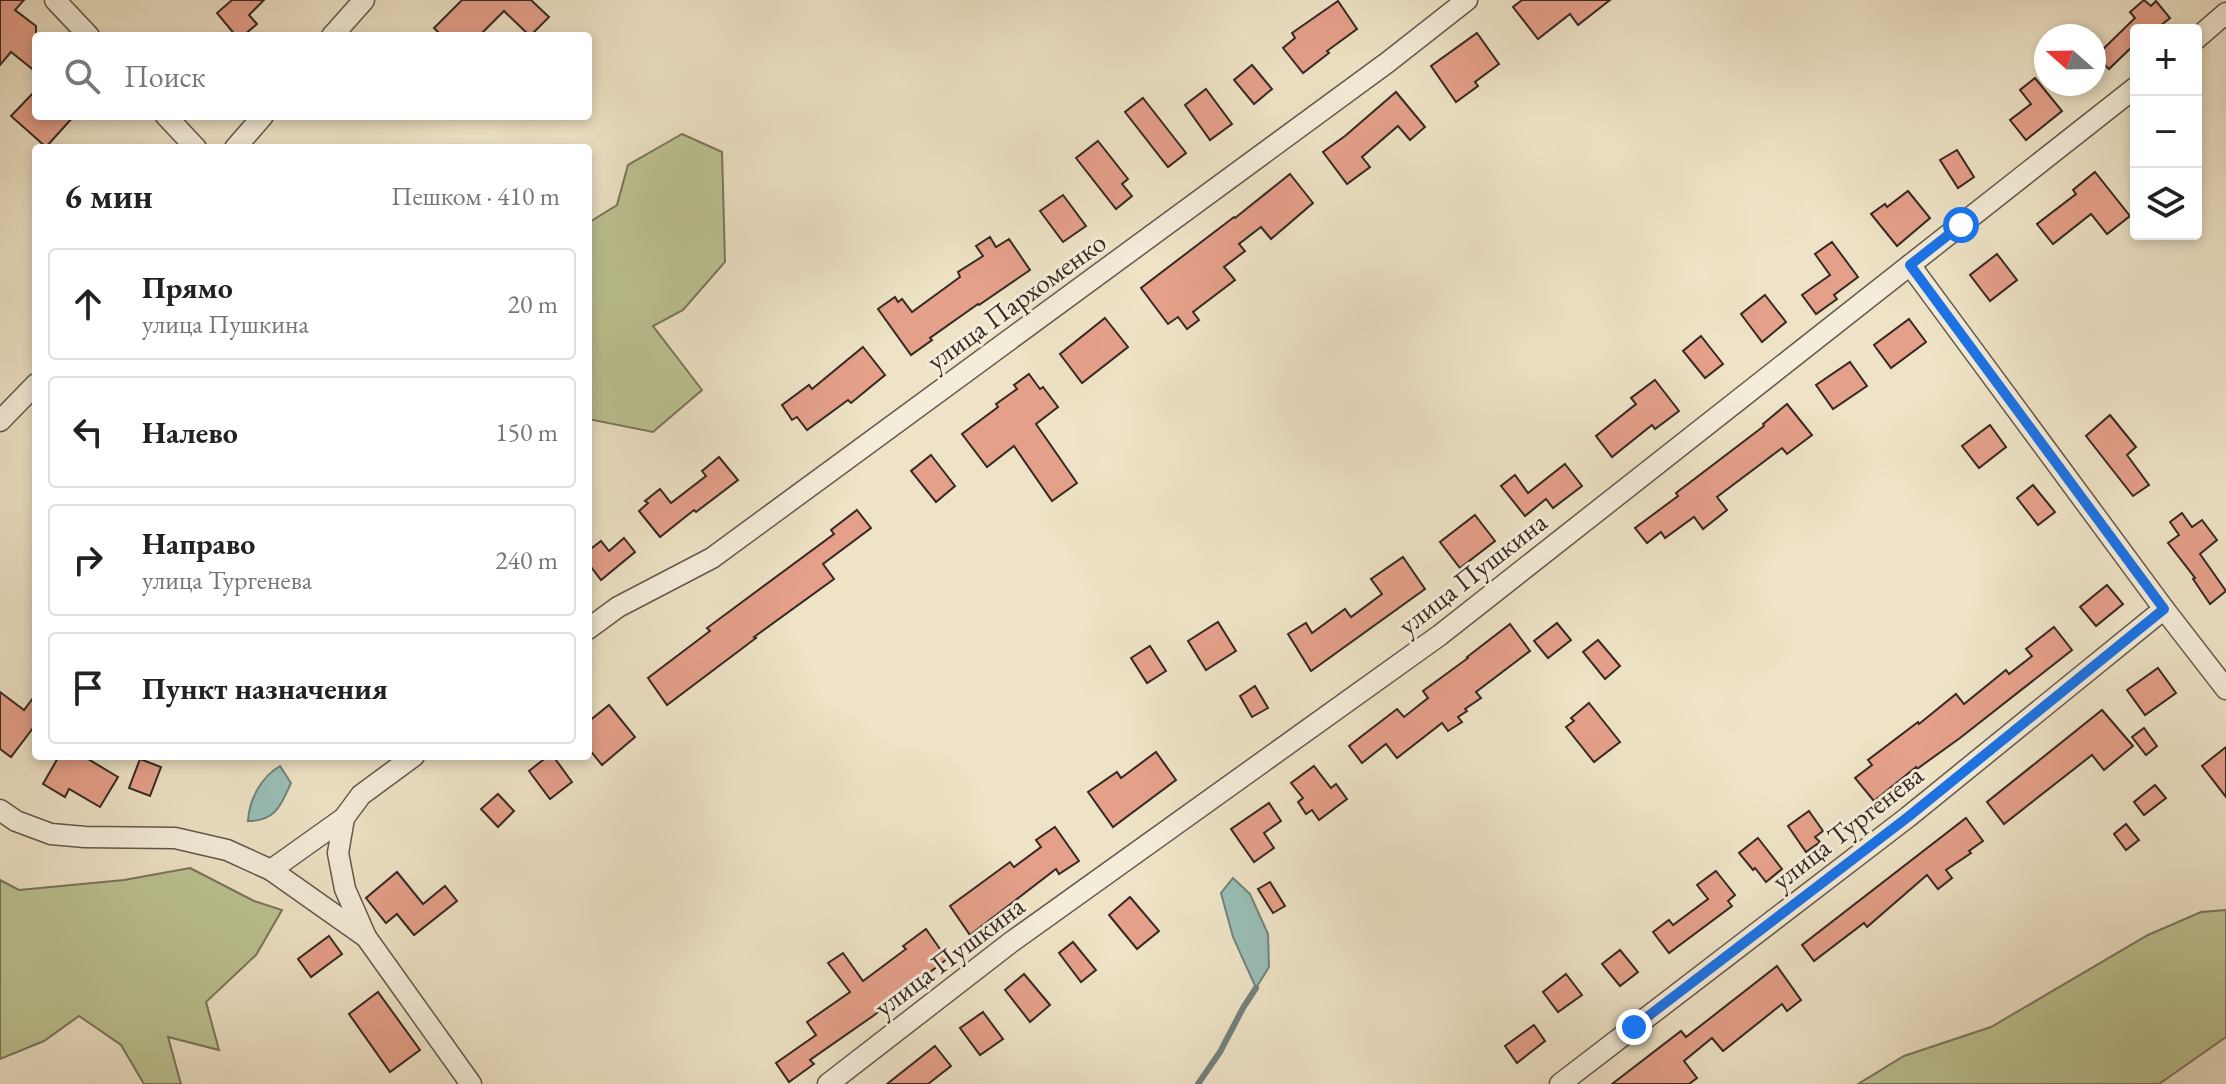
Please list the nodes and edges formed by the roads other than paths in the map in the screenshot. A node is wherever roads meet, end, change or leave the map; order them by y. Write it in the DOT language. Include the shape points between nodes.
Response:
graph roads {
  1 [pos="55,0"];
  2 [pos="364,0"];
  3 [pos="1467,0"];
  4 [pos="2226,13"];
  5 [pos="85,32"];
  6 [pos="336,32"];
  7 [pos="2202,34"];
  8 [pos="2130,92"];
  9 [pos="170,120"];
  10 [pos="260,120"];
  11 [pos="192,144"];
  12 [pos="238,144"];
  13 [pos="1910,265"];
  14 [pos="32,388"];
  15 [pos="0,421"];
  16 [pos="2164,609"];
  17 [pos="592,626"];
  18 [pos="2226,689"];
  19 [pos="409,760"];
  20 [pos="0,810"];
  21 [pos="344,818"];
  22 [pos="271,870"];
  23 [pos="366,937"];
  24 [pos="471,1084"];
  25 [pos="828,1084"];
  26 [pos="1560,1084"];
  1 -- 5 [label="street"];
  2 -- 6 [label="street"];
  3 -- 17 [label="street, улица Пархоменко" via="712,558"];
  4 -- 7 [label="street"];
  8 -- 13 [label="street, улица Пушкина"];
  9 -- 11 [label="street"];
  10 -- 12 [label="street"];
  13 -- 16 [label="street"];
  13 -- 25 [label="street, улица Пушкина" via="1440,635 1010,943"];
  14 -- 15 [label="street"];
  16 -- 18 [label="street"];
  16 -- 26 [label="street, улица Тургенева" via="1908,817"];
  19 -- 21 [label="street" via="361,795"];
  20 -- 22 [label="street" via="51,834 175,838 227,850"];
  21 -- 22 [label="street"];
  21 -- 23 [label="street" via="338,853 345,889"];
  22 -- 23 [label="street"];
  23 -- 24 [label="street"];
}
